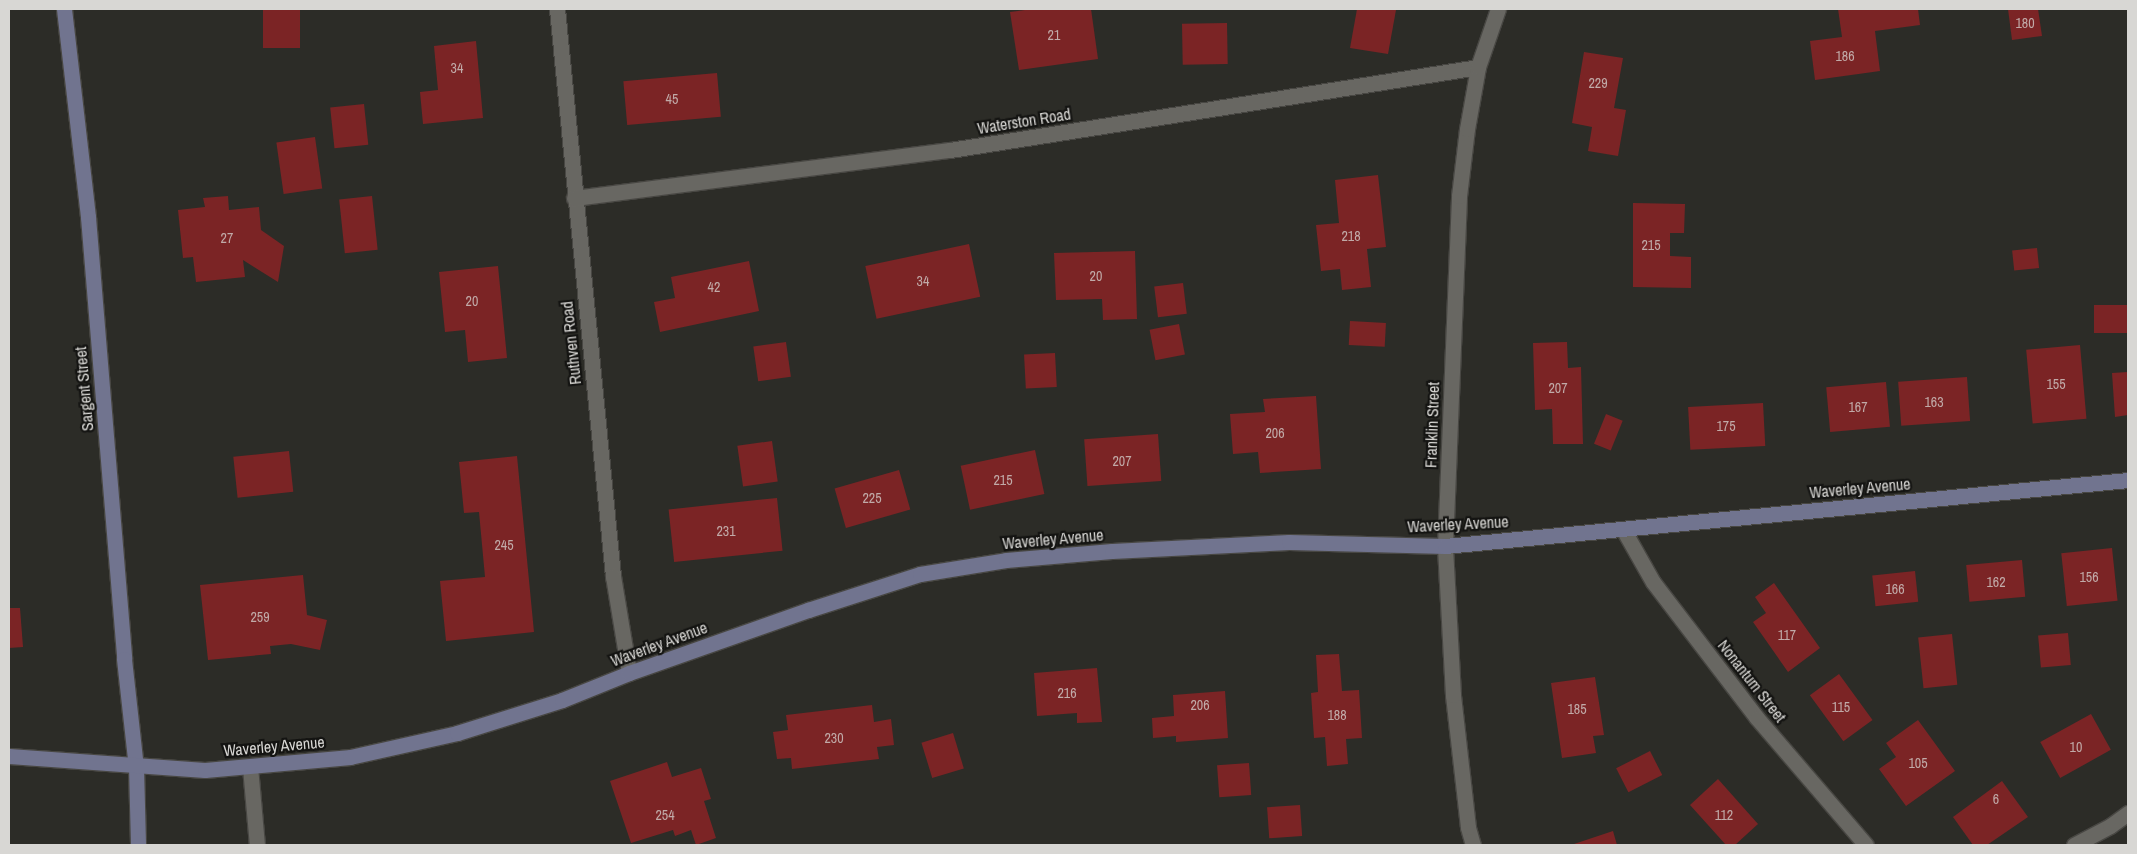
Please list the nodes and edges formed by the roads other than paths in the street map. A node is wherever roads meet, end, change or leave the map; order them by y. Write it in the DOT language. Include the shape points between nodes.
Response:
graph roads {
  1 [pos="64,9"];
  2 [pos="557,9"];
  3 [pos="1498,9"];
  4 [pos="1478,67"];
  5 [pos="574,198"];
  6 [pos="2128,480"];
  7 [pos="1623,528"];
  8 [pos="1445,546"];
  9 [pos="629,673"];
  10 [pos="9,756"];
  11 [pos="136,767"];
  12 [pos="250,767"];
  13 [pos="2128,813"];
  14 [pos="138,845"];
  15 [pos="257,845"];
  16 [pos="1473,845"];
  17 [pos="1866,845"];
  18 [pos="2074,845"];
  1 -- 11 [label="street, Sargent Street" via="88,217 123,649"];
  2 -- 5 [label="street, Ruthven Road"];
  3 -- 4 [label="street, Franklin Street"];
  4 -- 5 [label="street, Waterston Road" via="950,150"];
  4 -- 8 [label="street, Franklin Street" via="1459,196"];
  5 -- 9 [label="street, Ruthven Road" via="613,576"];
  6 -- 7 [label="street, Waverley Avenue"];
  7 -- 8 [label="street, Waverley Avenue"];
  7 -- 17 [label="street, Nonantum Street" via="1653,582 1757,718"];
  8 -- 9 [label="street, Waverley Avenue" via="1289,542 1006,560 920,574"];
  8 -- 16 [label="street, Franklin Street" via="1453,695 1468,827"];
  9 -- 12 [label="street, Waverley Avenue" via="562,700 457,733 350,757"];
  10 -- 11 [label="street, Waverley Avenue"];
  11 -- 12 [label="street, Waverley Avenue" via="205,770"];
  11 -- 14 [label="street, Sargent Street"];
  12 -- 15 [label="street"];
  13 -- 18 [label="street"];
}
